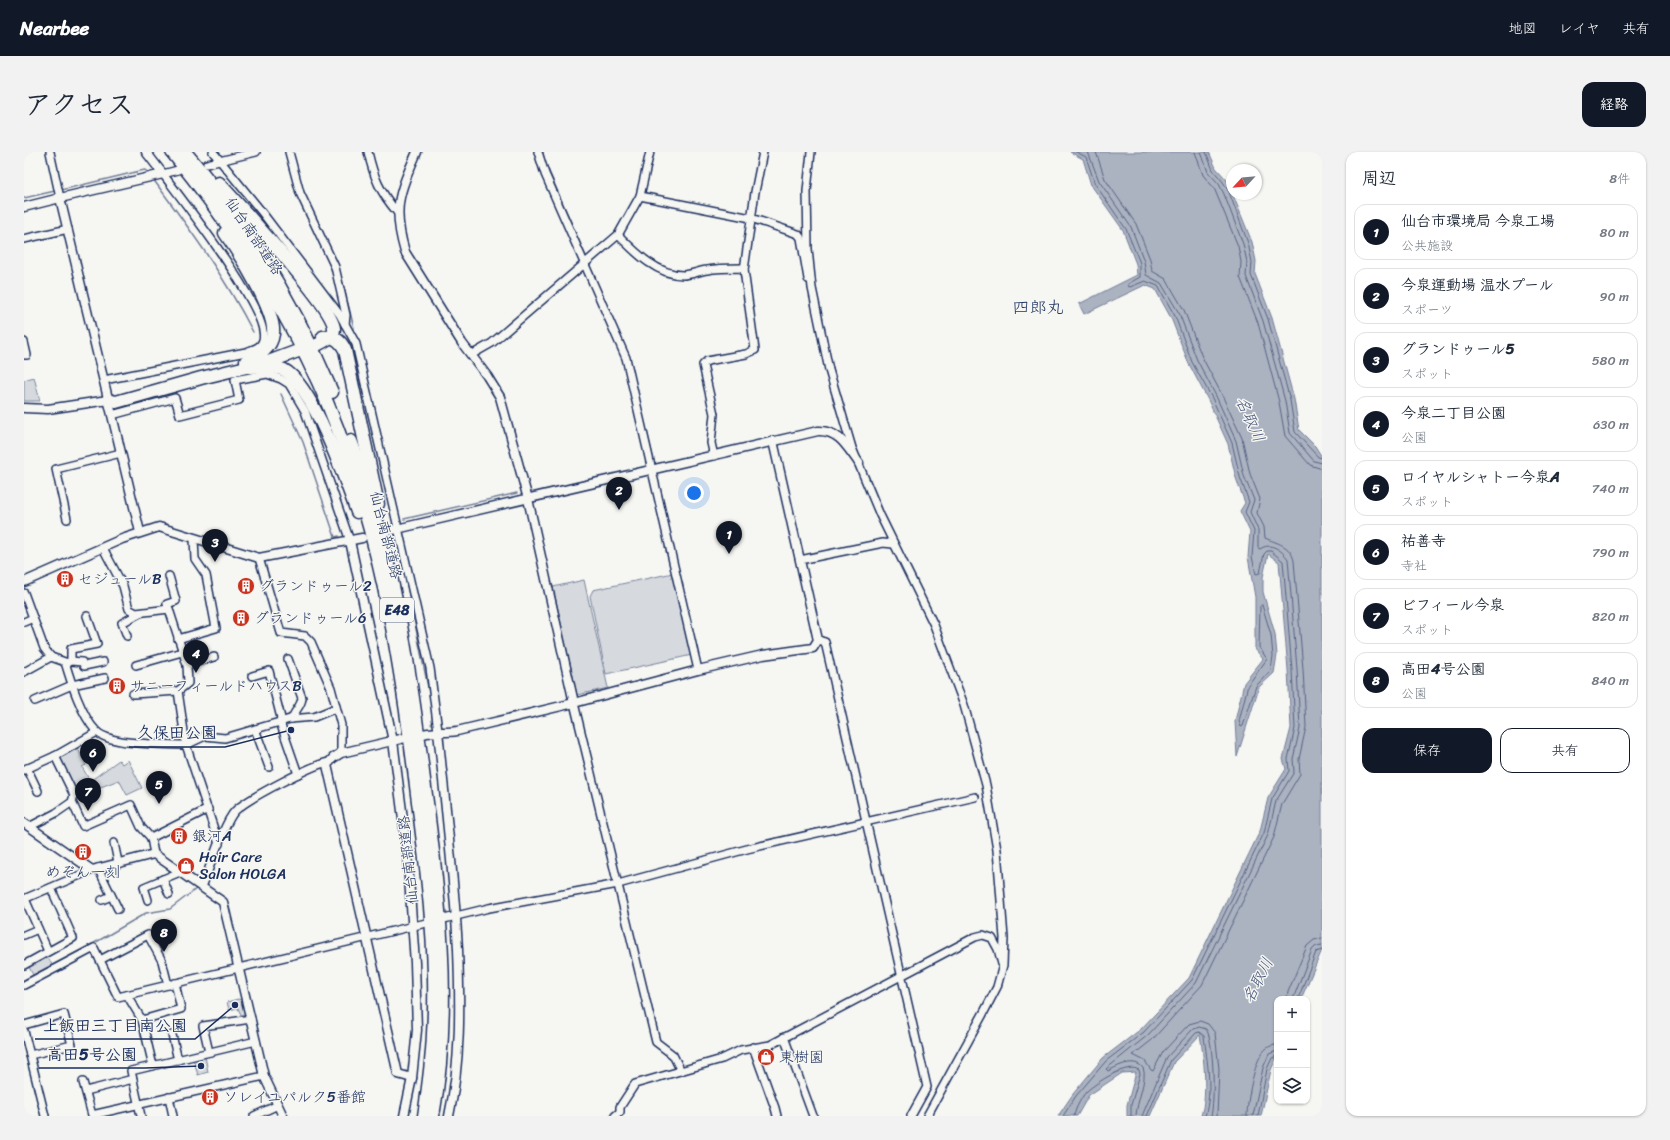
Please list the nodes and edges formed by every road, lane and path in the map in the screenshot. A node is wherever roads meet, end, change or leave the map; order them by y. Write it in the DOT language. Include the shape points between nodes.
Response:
graph roads {
  1 [pos="50,152"];
  2 [pos="146,152"];
  3 [pos="191,152"];
  4 [pos="213,152"];
  5 [pos="256,152"];
  6 [pos="289,152"];
  7 [pos="368,152"];
  8 [pos="416,152"];
  9 [pos="538,152"];
  10 [pos="650,152"];
  11 [pos="763,152"];
  12 [pos="811,152"];
  13 [pos="178,158"];
  14 [pos="221,161"];
  15 [pos="207,164"];
  16 [pos="163,174"];
  17 [pos="59,194"];
  18 [pos="640,196"];
  19 [pos="24,206"];
  20 [pos="397,212"];
  21 [pos="751,218"];
  22 [pos="68,229"];
  23 [pos="618,235"];
  24 [pos="24,239"];
  25 [pos="587,262"];
  26 [pos="744,270"];
  27 [pos="812,285"];
  28 [pos="345,324"];
  29 [pos="330,337"];
  30 [pos="24,342"];
  31 [pos="316,342"];
  32 [pos="298,349"];
  33 [pos="24,355"];
  34 [pos="471,355"];
  35 [pos="247,364"];
  36 [pos="104,380"];
  37 [pos="108,400"];
  38 [pos="24,408"];
  39 [pos="112,415"];
  40 [pos="773,441"];
  41 [pos="121,453"];
  42 [pos="713,454"];
  43 [pos="859,463"];
  44 [pos="651,470"];
  45 [pos="528,499"];
  46 [pos="67,519"];
  47 [pos="399,529"];
  48 [pos="388,531"];
  49 [pos="140,532"];
  50 [pos="362,538"];
  51 [pos="194,539"];
  52 [pos="350,541"];
  53 [pos="893,544"];
  54 [pos="103,548"];
  55 [pos="384,551"];
  56 [pos="259,558"];
  57 [pos="800,560"];
  58 [pos="169,576"];
  59 [pos="24,582"];
  60 [pos="24,595"];
  61 [pos="169,609"];
  62 [pos="140,613"];
  63 [pos="87,616"];
  64 [pos="33,618"];
  65 [pos="24,622"];
  66 [pos="391,624"];
  67 [pos="127,636"];
  68 [pos="178,639"];
  69 [pos="818,640"];
  70 [pos="182,652"];
  71 [pos="214,656"];
  72 [pos="51,657"];
  73 [pos="288,659"];
  74 [pos="68,662"];
  75 [pos="103,662"];
  76 [pos="136,665"];
  77 [pos="187,665"];
  78 [pos="698,670"];
  79 [pos="24,672"];
  80 [pos="252,676"];
  81 [pos="105,678"];
  82 [pos="72,685"];
  83 [pos="178,691"];
  84 [pos="132,694"];
  85 [pos="35,701"];
  86 [pos="574,703"];
  87 [pos="336,708"];
  88 [pos="292,719"];
  89 [pos="281,722"];
  90 [pos="255,730"];
  91 [pos="438,731"];
  92 [pos="97,732"];
  93 [pos="423,734"];
  94 [pos="404,738"];
  95 [pos="393,741"];
  96 [pos="186,745"];
  97 [pos="341,753"];
  98 [pos="55,756"];
  99 [pos="330,762"];
  100 [pos="269,767"];
  101 [pos="26,769"];
  102 [pos="298,774"];
  103 [pos="38,791"];
  104 [pos="975,797"];
  105 [pos="72,802"];
  106 [pos="208,809"];
  107 [pos="866,822"];
  108 [pos="26,825"];
  109 [pos="151,838"];
  110 [pos="114,843"];
  111 [pos="219,844"];
  112 [pos="154,854"];
  113 [pos="118,862"];
  114 [pos="95,869"];
  115 [pos="180,872"];
  116 [pos="163,879"];
  117 [pos="618,884"];
  118 [pos="202,887"];
  119 [pos="51,888"];
  120 [pos="169,894"];
  121 [pos="112,896"];
  122 [pos="25,899"];
  123 [pos="102,900"];
  124 [pos="148,900"];
  125 [pos="118,909"];
  126 [pos="456,915"];
  127 [pos="444,919"];
  128 [pos="426,923"];
  129 [pos="413,927"];
  130 [pos="38,929"];
  131 [pos="24,935"];
  132 [pos="367,937"];
  133 [pos="48,951"];
  134 [pos="100,960"];
  135 [pos="24,964"];
  136 [pos="1003,965"];
  137 [pos="238,967"];
  138 [pos="900,977"];
  139 [pos="172,984"];
  140 [pos="24,985"];
  141 [pos="127,995"];
  142 [pos="251,1019"];
  143 [pos="142,1020"];
  144 [pos="24,1025"];
  145 [pos="24,1031"];
  146 [pos="172,1035"];
  147 [pos="784,1037"];
  148 [pos="256,1041"];
  149 [pos="753,1047"];
  150 [pos="209,1052"];
  151 [pos="30,1055"];
  152 [pos="178,1060"];
  153 [pos="153,1066"];
  154 [pos="681,1072"];
  155 [pos="264,1076"];
  156 [pos="412,1078"];
  157 [pos="133,1079"];
  158 [pos="83,1082"];
  159 [pos="86,1091"];
  160 [pos="169,1097"];
  161 [pos="138,1104"];
  162 [pos="278,1105"];
  163 [pos="620,1107"];
  164 [pos="45,1116"];
  165 [pos="141,1116"];
  166 [pos="173,1116"];
  167 [pos="254,1116"];
  168 [pos="283,1116"];
  169 [pos="404,1116"];
  170 [pos="424,1116"];
  171 [pos="433,1116"];
  172 [pos="449,1116"];
  173 [pos="615,1116"];
  174 [pos="621,1116"];
  175 [pos="777,1116"];
  176 [pos="813,1116"];
  177 [pos="911,1116"];
  178 [pos="927,1116"];
  1 -- 17 [label="street"];
  2 -- 16 [label="street"];
  3 -- 29 [label="highway" via="324,306 334,325"];
  4 -- 14 [label="street"];
  5 -- 14 [label="street"];
  6 -- 28 [label="street" via="300,193 335,267 346,315"];
  7 -- 20 [label="street" via="383,196"];
  8 -- 20 [label="street" via="404,181"];
  9 -- 25 [label="street"];
  10 -- 18 [label="street"];
  11 -- 21 [label="street"];
  12 -- 27 [label="street" via="807,191 808,249"];
  13 -- 16 [label="street"];
  13 -- 35 [label="highway" via="246,266 266,303 273,334 266,350"];
  13 -- 55 [label="highway, 仙台南部道路 / E48" via="243,229 277,280 316,355 354,450"];
  13 -- 66 [label="highway, 仙台南部道路 / E48" via="250,256 288,320 321,388 347,453 362,500"];
  14 -- 15 [label="street"];
  14 -- 28 [label="street"];
  16 -- 17 [label="street"];
  16 -- 36 [label="street" via="237,276 262,323 263,340 257,348 246,352"];
  17 -- 19 [label="street"];
  17 -- 22 [label="street"];
  18 -- 21 [label="street"];
  18 -- 23 [label="street"];
  20 -- 34 [label="street" via="405,252"];
  21 -- 26 [label="street"];
  21 -- 27 [label="street" via="800,236 806,275"];
  22 -- 24 [label="street"];
  22 -- 36 [label="street"];
  23 -- 25 [label="street"];
  23 -- 26 [label="street" via="638,255 662,270 675,274 683,275 706,270"];
  25 -- 34 [label="street" via="492,343"];
  25 -- 44 [label="street" via="626,358"];
  26 -- 42 [label="street" via="755,350 707,361 703,365 714,414 711,443"];
  27 -- 43 [label="street" via="829,370 849,442"];
  28 -- 47 [label="street" via="356,344"];
  29 -- 31 [label="highway"];
  29 -- 55 [label="highway" via="338,339 343,344 348,363 378,498"];
  30 -- 33 [label="street" via="27,355"];
  32 -- 35 [label="highway"];
  34 -- 45 [label="street" via="500,397"];
  35 -- 37 [label="highway" via="116,402"];
  35 -- 66 [label="highway" via="284,370 293,376 309,400 352,497"];
  36 -- 37 [label="street"];
  37 -- 38 [label="street" via="48,409"];
  37 -- 39 [label="street"];
  39 -- 41 [label="street"];
  39 -- 52 [label="street" via="175,398 180,415 239,400 235,380 267,374 281,379 289,384 305,411"];
  40 -- 42 [label="street"];
  40 -- 43 [label="street" via="826,431 834,433 842,439"];
  40 -- 57 [label="street"];
  41 -- 46 [label="street" via="56,469"];
  41 -- 49 [label="street"];
  42 -- 44 [label="street"];
  43 -- 53 [label="street"];
  44 -- 45 [label="street"];
  44 -- 78 [label="street"];
  45 -- 47 [label="street"];
  45 -- 86 [label="street"];
  47 -- 48 [label="street"];
  47 -- 91 [label="street" via="430,668"];
  49 -- 51 [label="street" via="159,527"];
  49 -- 54 [label="street"];
  50 -- 52 [label="street"];
  51 -- 56 [label="street"];
  51 -- 68 [label="street" via="195,559 206,575 216,628"];
  52 -- 56 [label="street"];
  52 -- 95 [label="street"];
  53 -- 57 [label="street" via="883,543"];
  53 -- 136 [label="street" via="929,614 948,662 964,705 986,785 998,857 1004,938"];
  54 -- 59 [label="street"];
  54 -- 62 [label="street" via="123,586 129,609"];
  55 -- 171 [label="highway, 仙台南部道路 / E48" via="420,745 439,917 442,1029 438,1090"];
  56 -- 87 [label="street" via="282,633 305,636 311,642 331,688"];
  57 -- 69 [label="street"];
  58 -- 61 [label="street" via="176,601 167,604"];
  60 -- 64 [label="street"];
  61 -- 62 [label="street"];
  61 -- 68 [label="street"];
  62 -- 67 [label="street" via="122,623"];
  63 -- 74 [label="street" via="97,644 71,649"];
  64 -- 65 [label="street"];
  64 -- 72 [label="street" via="44,648"];
  66 -- 170 [label="highway, 仙台南部道路 / E48" via="420,813 434,968 433,1040"];
  68 -- 70 [label="street"];
  69 -- 78 [label="street" via="813,648"];
  69 -- 107 [label="street" via="825,642"];
  70 -- 76 [label="street"];
  70 -- 77 [label="street"];
  71 -- 77 [label="street"];
  72 -- 74 [label="street"];
  72 -- 79 [label="street"];
  73 -- 88 [label="street" via="302,698 301,705 294,711"];
  74 -- 75 [label="street" via="82,662 84,666"];
  74 -- 82 [label="street"];
  77 -- 83 [label="street" via="188,683"];
  78 -- 86 [label="street"];
  80 -- 89 [label="street" via="269,670"];
  81 -- 82 [label="street"];
  82 -- 85 [label="street"];
  82 -- 92 [label="street"];
  83 -- 84 [label="street"];
  83 -- 96 [label="street"];
  86 -- 91 [label="street" via="457,731"];
  86 -- 117 [label="street"];
  87 -- 88 [label="street" via="314,717"];
  87 -- 97 [label="street" via="341,725"];
  88 -- 89 [label="street"];
  89 -- 90 [label="street"];
  89 -- 102 [label="street"];
  90 -- 96 [label="street" via="225,738 205,736"];
  90 -- 100 [label="street"];
  91 -- 93 [label="street"];
  91 -- 126 [label="street"];
  92 -- 96 [label="street" via="120,741 137,744"];
  92 -- 98 [label="street"];
  94 -- 95 [label="street"];
  95 -- 97 [label="street"];
  95 -- 129 [label="street" via="407,850"];
  96 -- 106 [label="street"];
  97 -- 99 [label="street"];
  98 -- 101 [label="street"];
  98 -- 105 [label="street" via="74,795"];
  99 -- 102 [label="street" via="323,762"];
  99 -- 132 [label="street" via="328,765 332,786"];
  101 -- 103 [label="street"];
  102 -- 111 [label="street" via="235,810"];
  104 -- 107 [label="street"];
  105 -- 108 [label="street" via="56,813"];
  105 -- 109 [label="street" via="83,826 131,805 141,827"];
  106 -- 109 [label="street"];
  106 -- 111 [label="street"];
  107 -- 117 [label="street" via="747,849"];
  107 -- 138 [label="street"];
  108 -- 114 [label="street"];
  109 -- 112 [label="street"];
  110 -- 113 [label="street"];
  111 -- 118 [label="street"];
  112 -- 113 [label="street"];
  112 -- 115 [label="street"];
  113 -- 114 [label="street"];
  114 -- 119 [label="street"];
  114 -- 121 [label="street"];
  115 -- 116 [label="street"];
  115 -- 118 [label="street"];
  116 -- 120 [label="street"];
  116 -- 124 [label="street" via="144,887"];
  117 -- 126 [label="street"];
  117 -- 154 [label="street" via="656,1042 673,1055"];
  118 -- 137 [label="street" via="223,902"];
  119 -- 122 [label="street"];
  119 -- 133 [label="street" via="74,938"];
  121 -- 123 [label="street"];
  121 -- 125 [label="street"];
  122 -- 130 [label="street"];
  126 -- 127 [label="street"];
  126 -- 172 [label="street" via="460,1013 454,1093"];
  128 -- 129 [label="street"];
  129 -- 132 [label="street"];
  129 -- 156 [label="street" via="416,1030"];
  130 -- 131 [label="street"];
  130 -- 133 [label="street"];
  132 -- 137 [label="street"];
  132 -- 156 [label="street" via="398,1074"];
  133 -- 135 [label="street"];
  134 -- 139 [label="street" via="148,935"];
  134 -- 140 [label="street" via="94,948"];
  134 -- 141 [label="street" via="118,997"];
  136 -- 138 [label="street" via="992,938 983,935"];
  136 -- 178 [label="street" via="997,986 983,1014"];
  137 -- 139 [label="street"];
  137 -- 142 [label="street"];
  138 -- 147 [label="street"];
  138 -- 177 [label="street" via="927,1087"];
  139 -- 141 [label="street"];
  139 -- 143 [label="street" via="181,1010"];
  141 -- 143 [label="street"];
  142 -- 148 [label="street"];
  142 -- 150 [label="street" via="203,1026"];
  143 -- 153 [label="street"];
  144 -- 151 [label="street" via="64,1014 72,1045"];
  145 -- 151 [label="street"];
  146 -- 152 [label="street"];
  147 -- 149 [label="street" via="770,1045"];
  147 -- 176 [label="street"];
  148 -- 150 [label="street"];
  148 -- 155 [label="street"];
  149 -- 154 [label="street"];
  149 -- 175 [label="street"];
  150 -- 152 [label="street"];
  151 -- 164 [label="street"];
  152 -- 153 [label="street"];
  153 -- 157 [label="street" via="131,1071"];
  154 -- 163 [label="street" via="636,1084"];
  155 -- 160 [label="street"];
  155 -- 162 [label="street"];
  156 -- 169 [label="street"];
  157 -- 159 [label="street"];
  157 -- 161 [label="street"];
  158 -- 159 [label="street"];
  159 -- 161 [label="street" via="92,1116"];
  160 -- 161 [label="street"];
  160 -- 166 [label="street"];
  161 -- 165 [label="street"];
  162 -- 167 [label="street"];
  162 -- 168 [label="street"];
  163 -- 173 [label="street" via="620,1112"];
  163 -- 174 [label="street"];
}
